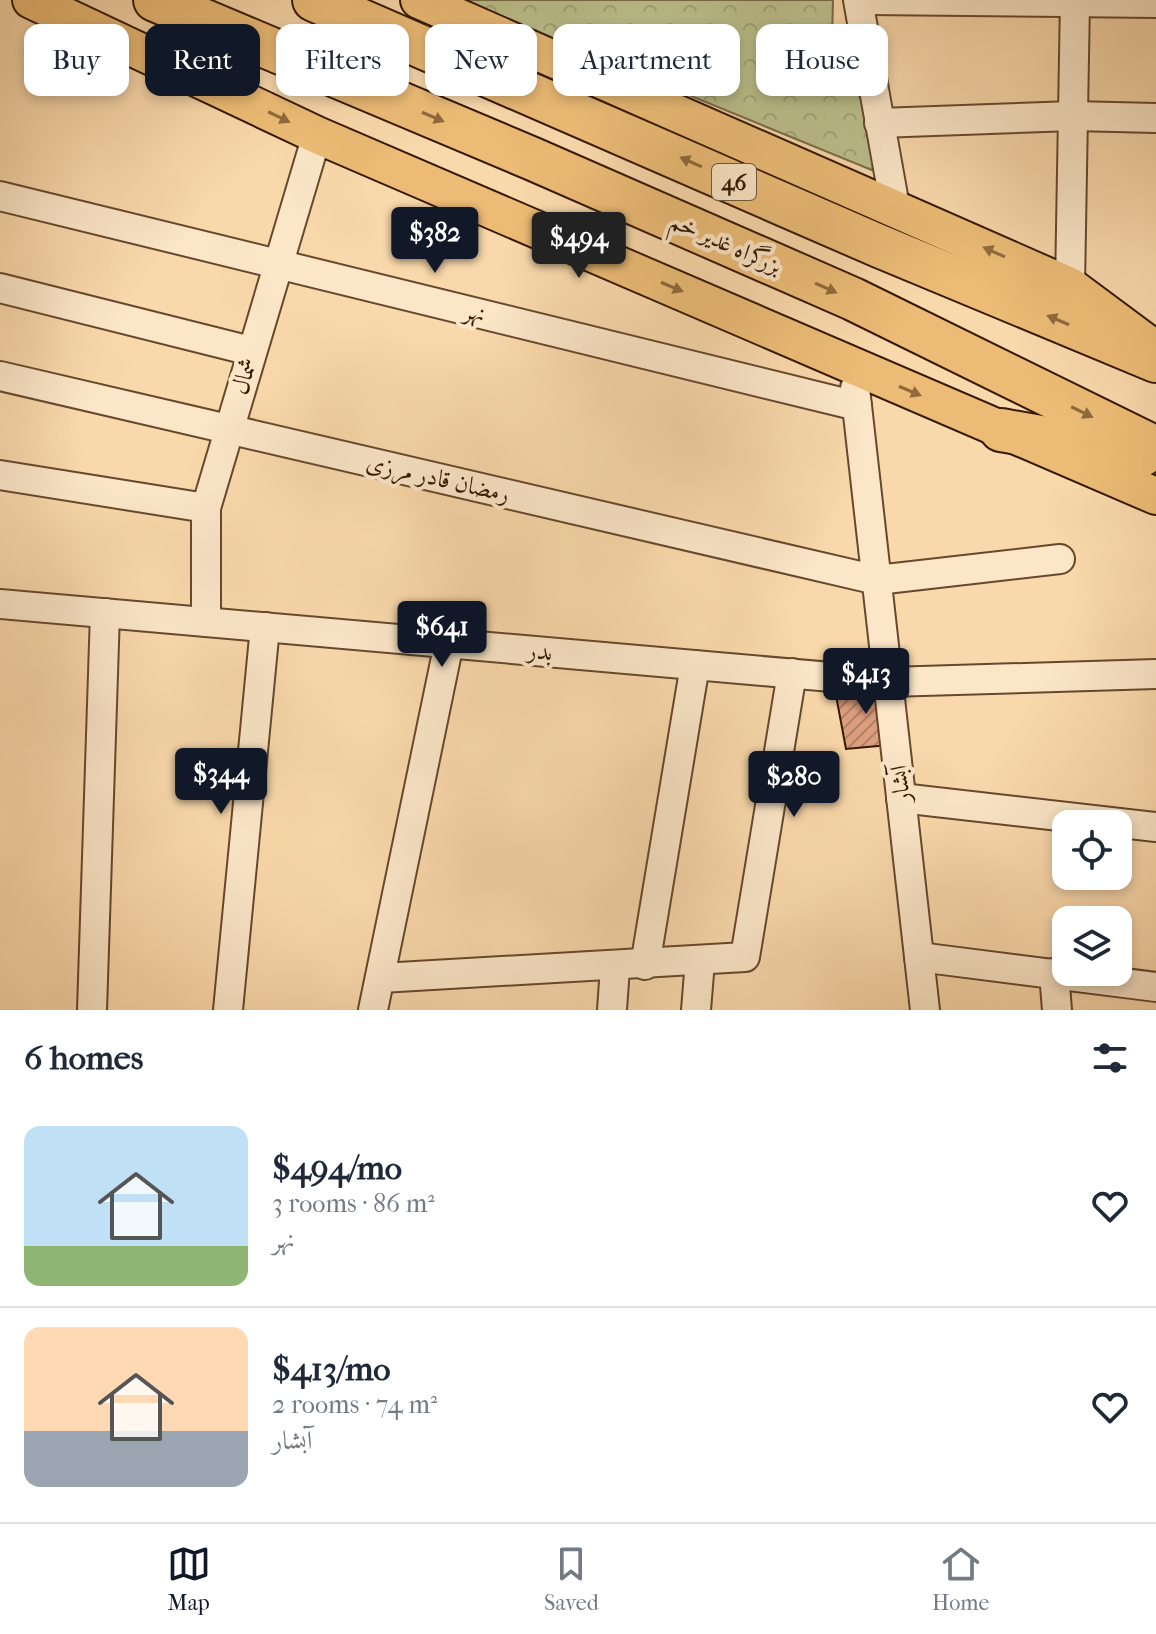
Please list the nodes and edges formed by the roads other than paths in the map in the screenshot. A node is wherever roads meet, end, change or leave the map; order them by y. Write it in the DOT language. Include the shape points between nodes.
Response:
graph roads {
  1 [pos="31,0"];
  2 [pos="70,0"];
  3 [pos="155,0"];
  4 [pos="314,0"];
  5 [pos="419,0"];
  6 [pos="858,0"];
  7 [pos="867,0"];
  8 [pos="995,0"];
  9 [pos="1075,1"];
  10 [pos="1156,3"];
  11 [pos="87,24"];
  12 [pos="92,24"];
  13 [pos="129,44"];
  14 [pos="1073,116"];
  15 [pos="1156,118"];
  16 [pos="879,123"];
  17 [pos="317,135"];
  18 [pos="0,196"];
  19 [pos="895,207"];
  20 [pos="278,264"];
  21 [pos="1070,286"];
  22 [pos="0,288"];
  23 [pos="1156,350"];
  24 [pos="251,351"];
  25 [pos="1156,361"];
  26 [pos="853,367"];
  27 [pos="0,376"];
  28 [pos="857,406"];
  29 [pos="227,429"];
  30 [pos="1001,430"];
  31 [pos="1156,450"];
  32 [pos="0,475"];
  33 [pos="1156,496"];
  34 [pos="206,508"];
  35 [pos="1060,559"];
  36 [pos="877,580"];
  37 [pos="0,604"];
  38 [pos="105,613"];
  39 [pos="206,622"];
  40 [pos="265,627"];
  41 [pos="449,643"];
  42 [pos="695,665"];
  43 [pos="792,673"];
  44 [pos="1156,674"];
  45 [pos="888,682"];
  46 [pos="901,798"];
  47 [pos="1156,827"];
  48 [pos="919,957"];
  49 [pos="700,961"];
  50 [pos="645,965"];
  51 [pos="615,967"];
  52 [pos="1052,973"];
  53 [pos="381,978"];
  54 [pos="1132,984"];
  55 [pos="1055,986"];
  56 [pos="1156,987"];
  57 [pos="92,1010"];
  58 [pos="228,1010"];
  59 [pos="373,1010"];
  60 [pos="612,1010"];
  61 [pos="696,1010"];
  62 [pos="925,1010"];
  63 [pos="1057,1010"];
  1 -- 11 [label="main road"];
  2 -- 12 [label="main road"];
  3 -- 31 [label="highway, بزرگراه غدیر خم / 46, one-way" via="853,299"];
  25 -- 4 [label="highway, 46, one-way"];
  5 -- 19 [label="main road"];
  6 -- 16 [label="street"];
  7 -- 8 [label="street"];
  8 -- 9 [label="street"];
  9 -- 10 [label="street"];
  9 -- 14 [label="street"];
  13 -- 17 [label="main road, one-way"];
  14 -- 15 [label="street"];
  14 -- 16 [label="street"];
  14 -- 21 [label="street"];
  16 -- 19 [label="street"];
  17 -- 20 [label="street, شمال"];
  17 -- 26 [label="main road, one-way"];
  18 -- 20 [label="street, نهر"];
  21 -- 19 [label="main road, one-way"];
  20 -- 24 [label="street, شمال"];
  20 -- 28 [label="street, نهر"];
  21 -- 23 [label="main road"];
  22 -- 24 [label="street"];
  24 -- 29 [label="street, شمال"];
  26 -- 28 [label="street, آبشار"];
  26 -- 30 [label="main road, one-way"];
  27 -- 29 [label="street, رمضان قادر مرزی"];
  28 -- 36 [label="street, آبشار"];
  29 -- 34 [label="street, شمال"];
  29 -- 36 [label="street, رمضان قادر مرزی"];
  30 -- 31 [label="highway" via="1091,448"];
  30 -- 33 [label="main road"];
  32 -- 34 [label="street"];
  34 -- 39 [label="street, شمال"];
  35 -- 36 [label="street, رمضان قادر مرزی"];
  36 -- 45 [label="street, آبشار"];
  37 -- 38 [label="street, بدر"];
  38 -- 39 [label="street, بدر"];
  38 -- 57 [label="street"];
  39 -- 40 [label="street, بدر"];
  40 -- 41 [label="street, بدر"];
  40 -- 58 [label="street"];
  41 -- 42 [label="street, بدر"];
  41 -- 53 [label="street"];
  42 -- 43 [label="street, بدر"];
  42 -- 50 [label="street"];
  43 -- 45 [label="street, بدر"];
  43 -- 49 [label="street" via="745,957"];
  44 -- 45 [label="street, بدر"];
  45 -- 46 [label="street, آبشار"];
  46 -- 47 [label="street"];
  46 -- 48 [label="street, آبشار"];
  48 -- 52 [label="street"];
  48 -- 62 [label="street, آبشار"];
  49 -- 50 [label="street"];
  49 -- 61 [label="street"];
  50 -- 51 [label="street"];
  51 -- 53 [label="street"];
  51 -- 60 [label="street"];
  53 -- 59 [label="street"];
  54 -- 56 [label="street"];
  55 -- 63 [label="street"];
}
